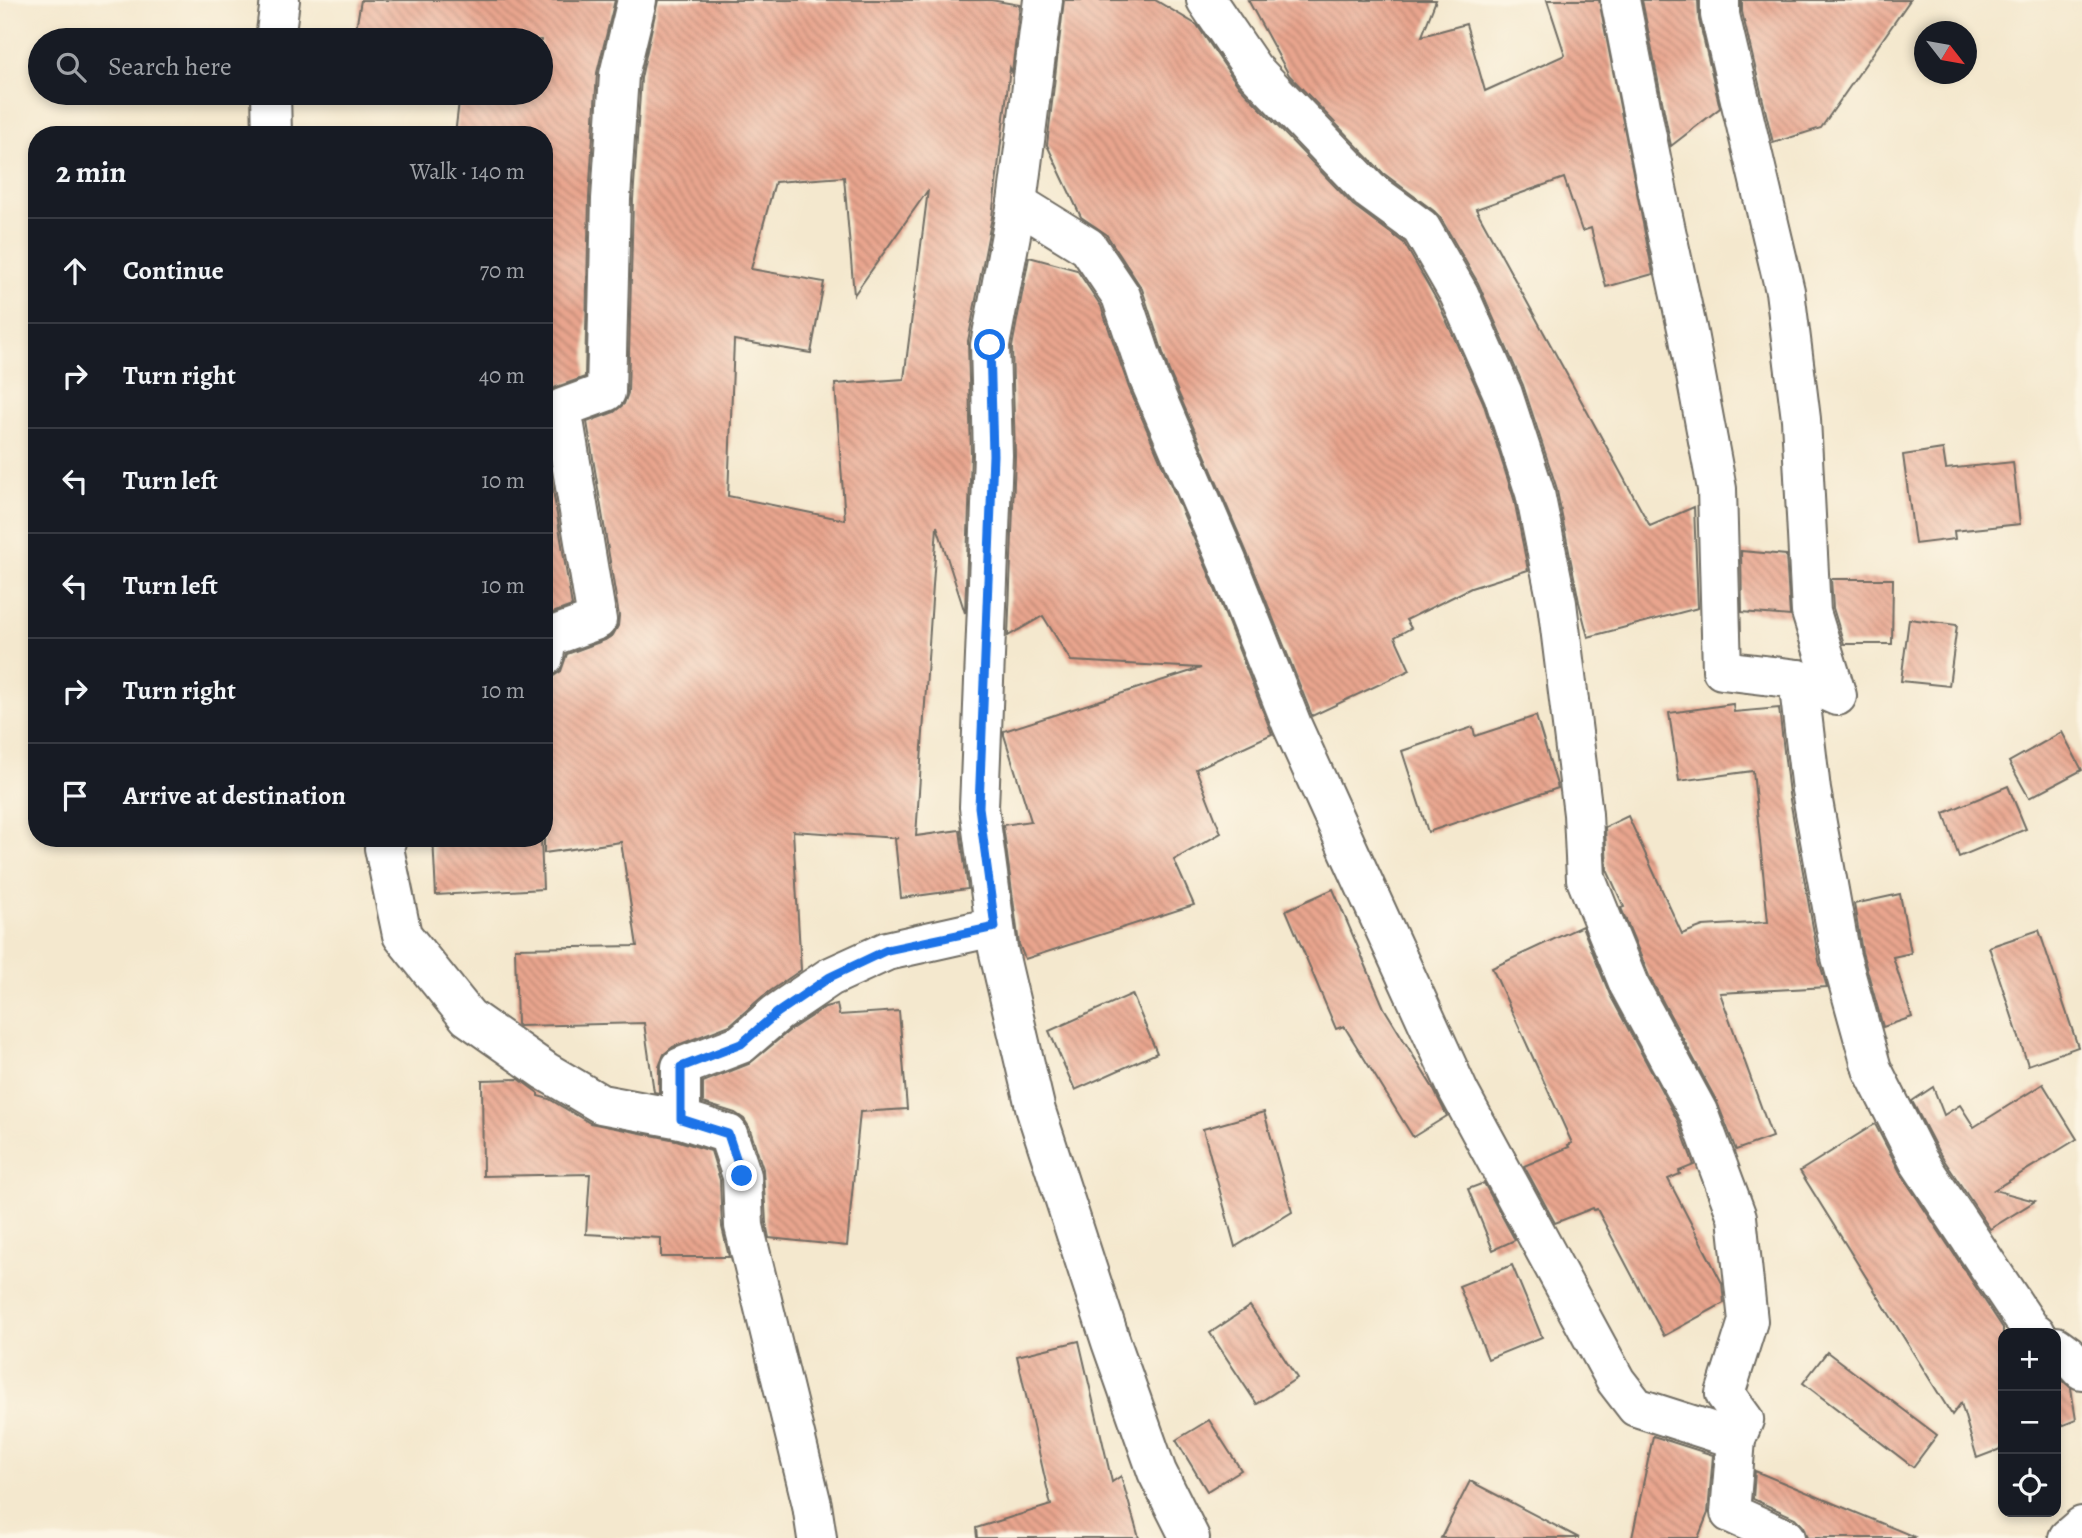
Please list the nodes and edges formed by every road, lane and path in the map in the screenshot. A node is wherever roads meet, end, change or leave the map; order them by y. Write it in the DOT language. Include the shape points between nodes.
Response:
graph roads {
  1 [pos="279,0"];
  2 [pos="637,0"];
  3 [pos="1043,0"];
  4 [pos="1620,0"];
  5 [pos="1720,0"];
  6 [pos="1214,5"];
  7 [pos="276,28"];
  8 [pos="271,105"];
  9 [pos="272,126"];
  10 [pos="1017,203"];
  11 [pos="553,636"];
  12 [pos="1798,679"];
  13 [pos="384,847"];
  14 [pos="995,927"];
  15 [pos="681,1119"];
  16 [pos="2029,1328"];
  17 [pos="2061,1350"];
  18 [pos="2082,1370"];
  19 [pos="1736,1439"];
  20 [pos="2082,1526"];
  21 [pos="817,1538"];
  22 [pos="1190,1538"];
  23 [pos="1785,1538"];
  24 [pos="2068,1538"];
  1 -- 7 [label="street"];
  2 -- 11 [label="street" via="619,75 606,392 562,408 597,620"];
  3 -- 10 [label="street"];
  4 -- 12 [label="street" via="1717,489 1722,670"];
  5 -- 12 [label="street" via="1785,291 1801,419 1811,612 1837,696"];
  6 -- 19 [label="street" via="1253,69 1369,190 1421,228 1459,293 1503,394 1535,494 1557,603 1583,814 1586,879 1629,985 1698,1112 1737,1217 1748,1321 1726,1394 1744,1420"];
  8 -- 9 [label="street"];
  10 -- 14 [label="street" via="990,345 993,455 979,807"];
  10 -- 19 [label="street" via="1088,247 1121,296 1149,379 1292,725 1460,1092 1616,1381 1636,1407"];
  12 -- 16 [label="street" via="1811,790 1841,957 1872,1069 1919,1162"];
  13 -- 15 [label="street" via="402,935 468,1017 601,1104"];
  14 -- 15 [label="street" via="887,950 830,977 741,1044 681,1067"];
  14 -- 22 [label="street" via="1040,1124 1157,1472"];
  15 -- 21 [label="street" via="728,1134 742,1176 744,1226"];
  17 -- 18 [label="street"];
  19 -- 23 [label="street" via="1730,1513"];
  20 -- 24 [label="street"];
}
